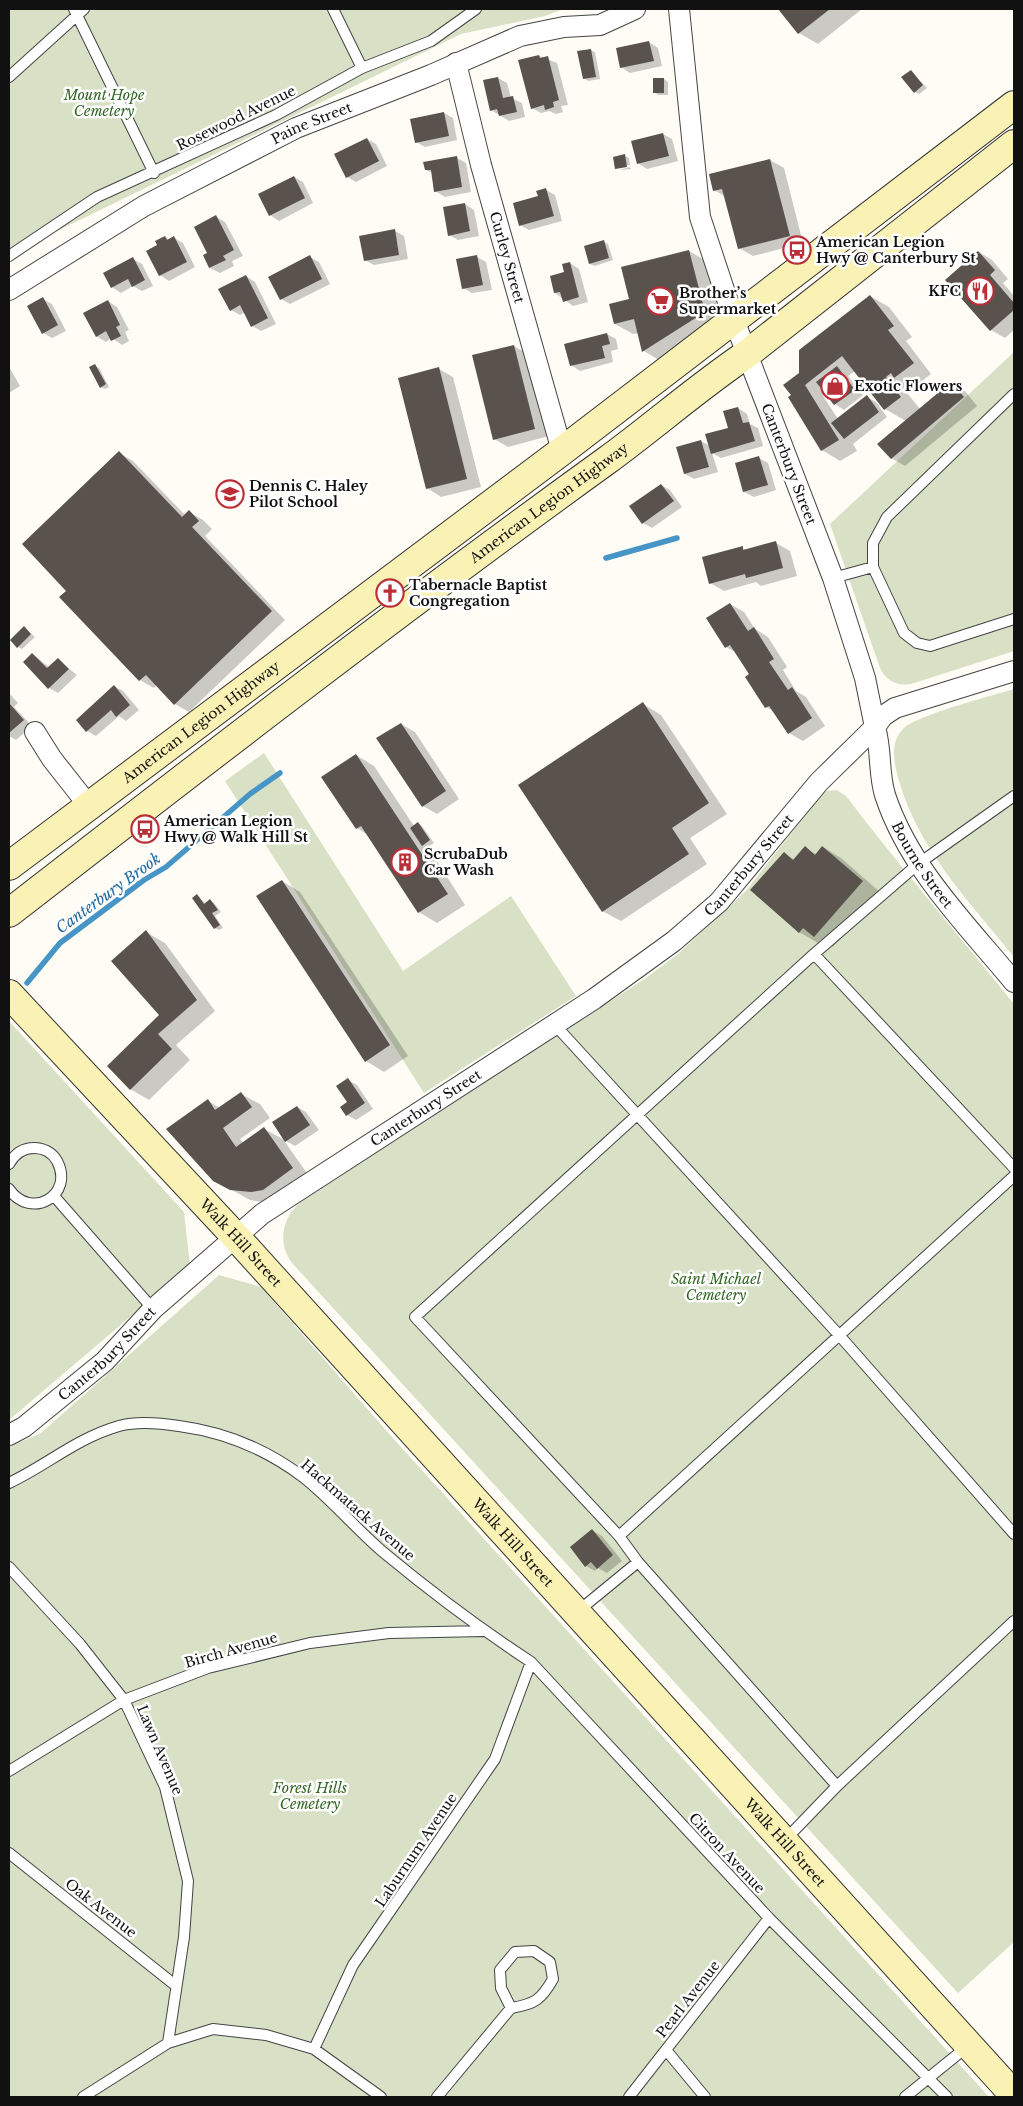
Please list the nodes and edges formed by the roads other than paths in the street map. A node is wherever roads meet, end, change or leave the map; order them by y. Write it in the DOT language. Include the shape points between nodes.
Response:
graph roads {
  1 [pos="333,9"];
  2 [pos="476,9"];
  3 [pos="636,9"];
  4 [pos="78,11"];
  5 [pos="679,18"];
  6 [pos="456,63"];
  7 [pos="362,68"];
  8 [pos="9,77"];
  9 [pos="1014,105"];
  10 [pos="1014,144"];
  11 [pos="154,173"];
  12 [pos="9,256"];
  13 [pos="9,290"];
  14 [pos="734,320"];
  15 [pos="747,354"];
  16 [pos="1014,394"];
  17 [pos="562,451"];
  18 [pos="873,567"];
  19 [pos="833,578"];
  20 [pos="1014,619"];
  21 [pos="1014,671"];
  22 [pos="875,727"];
  23 [pos="35,732"];
  24 [pos="1014,796"];
  25 [pos="89,806"];
  26 [pos="918,864"];
  27 [pos="9,866"];
  28 [pos="9,913"];
  29 [pos="814,954"];
  30 [pos="1014,982"];
  31 [pos="9,994"];
  32 [pos="555,1024"];
  33 [pos="636,1114"];
  34 [pos="9,1164"];
  35 [pos="1014,1168"];
  36 [pos="1014,1176"];
  37 [pos="10,1195"];
  38 [pos="54,1196"];
  39 [pos="235,1236"];
  40 [pos="153,1309"];
  41 [pos="839,1335"];
  42 [pos="9,1435"];
  43 [pos="9,1484"];
  44 [pos="1014,1534"];
  45 [pos="618,1536"];
  46 [pos="638,1562"];
  47 [pos="9,1567"];
  48 [pos="577,1612"];
  49 [pos="1014,1620"];
  50 [pos="484,1631"];
  51 [pos="531,1662"];
  52 [pos="124,1700"];
  53 [pos="9,1771"];
  54 [pos="837,1786"];
  55 [pos="784,1840"];
  56 [pos="9,1853"];
  57 [pos="768,1918"];
  58 [pos="175,1985"];
  59 [pos="511,2008"];
  60 [pos="168,2043"];
  61 [pos="969,2046"];
  62 [pos="314,2049"];
  63 [pos="666,2050"];
  64 [pos="928,2078"];
  65 [pos="1014,2095"];
  66 [pos="83,2097"];
  67 [pos="381,2097"];
  68 [pos="437,2097"];
  69 [pos="629,2097"];
  70 [pos="705,2097"];
  71 [pos="905,2097"];
  72 [pos="947,2097"];
  1 -- 7 [label="lane"];
  2 -- 7 [label="lane, Rosewood Avenue" via="431,41"];
  3 -- 6 [label="street, Paine Street" via="600,25 564,27 520,36"];
  4 -- 8 [label="lane"];
  4 -- 11 [label="lane"];
  5 -- 14 [label="street, Canterbury Street" via="700,217"];
  6 -- 13 [label="street, Paine Street" via="280,136 144,206"];
  6 -- 17 [label="street, Curley Street" via="481,165"];
  7 -- 11 [label="lane, Rosewood Avenue" via="276,116"];
  9 -- 14 [label="main road, American Legion Highway"];
  10 -- 15 [label="main road, American Legion Highway"];
  11 -- 12 [label="lane, Rosewood Avenue" via="97,197"];
  14 -- 15 [label="street, Canterbury Street"];
  14 -- 17 [label="main road, American Legion Highway"];
  15 -- 19 [label="street, Canterbury Street"];
  15 -- 28 [label="main road, American Legion Highway" via="286,698"];
  16 -- 18 [label="lane" via="887,517 873,542"];
  17 -- 25 [label="main road, American Legion Highway"];
  18 -- 19 [label="lane"];
  18 -- 20 [label="lane" via="904,633 917,644 930,646"];
  19 -- 22 [label="street, Canterbury Street" via="865,678"];
  21 -- 22 [label="street" via="895,708"];
  22 -- 26 [label="street, Bourne Street" via="885,794"];
  22 -- 32 [label="street, Canterbury Street" via="819,782 703,917 637,970"];
  23 -- 25 [label="street"];
  24 -- 26 [label="lane"];
  25 -- 27 [label="main road, American Legion Highway"];
  26 -- 29 [label="lane"];
  26 -- 30 [label="street, Bourne Street"];
  29 -- 33 [label="lane"];
  29 -- 35 [label="lane"];
  31 -- 39 [label="main road, Walk Hill Street"];
  32 -- 33 [label="lane"];
  32 -- 39 [label="street, Canterbury Street" via="292,1194"];
  33 -- 41 [label="lane"];
  33 -- 45 [label="lane" via="415,1317"];
  34 -- 38 [label="lane" via="20,1151 31,1148 47,1151 55,1157 62,1178"];
  36 -- 41 [label="lane"];
  37 -- 38 [label="lane" via="33,1204"];
  38 -- 40 [label="lane"];
  39 -- 40 [label="street, Canterbury Street"];
  39 -- 48 [label="main road, Walk Hill Street"];
  40 -- 42 [label="street, Canterbury Street" via="105,1361 24,1427"];
  41 -- 44 [label="lane"];
  41 -- 45 [label="lane"];
  43 -- 50 [label="lane, Hackmatack Avenue" via="74,1444 120,1426 160,1423 210,1430 254,1446 302,1477 381,1550"];
  45 -- 46 [label="lane"];
  46 -- 48 [label="lane"];
  46 -- 54 [label="lane"];
  47 -- 52 [label="lane, Lawn Avenue" via="80,1644"];
  48 -- 55 [label="main road, Walk Hill Street"];
  49 -- 54 [label="lane"];
  50 -- 51 [label="lane, Citron Avenue"];
  50 -- 52 [label="lane, Birch Avenue" via="389,1634 310,1642 208,1668"];
  51 -- 57 [label="lane, Citron Avenue"];
  51 -- 62 [label="lane, Laburnum Avenue" via="495,1759 353,1965"];
  52 -- 53 [label="lane, Birch Avenue"];
  52 -- 58 [label="lane, Lawn Avenue" via="165,1787 188,1881 184,1937"];
  54 -- 55 [label="lane"];
  55 -- 61 [label="main road, Walk Hill Street"];
  56 -- 58 [label="lane, Oak Avenue"];
  57 -- 63 [label="lane, Pearl Avenue"];
  57 -- 64 [label="lane, Citron Avenue"];
  58 -- 60 [label="lane, Lawn Avenue"];
  59 -- 59 [label="lane" via="532,2005 545,1993 553,1978 550,1962 534,1951 515,1952 500,1970 501,1988"];
  59 -- 68 [label="lane"];
  60 -- 62 [label="lane" via="213,2029 266,2035"];
  60 -- 66 [label="lane"];
  61 -- 64 [label="lane"];
  61 -- 65 [label="main road, Walk Hill Street"];
  62 -- 67 [label="lane"];
  63 -- 69 [label="lane, Pearl Avenue"];
  63 -- 70 [label="lane"];
  64 -- 71 [label="lane"];
  64 -- 72 [label="lane, Citron Avenue"];
}
